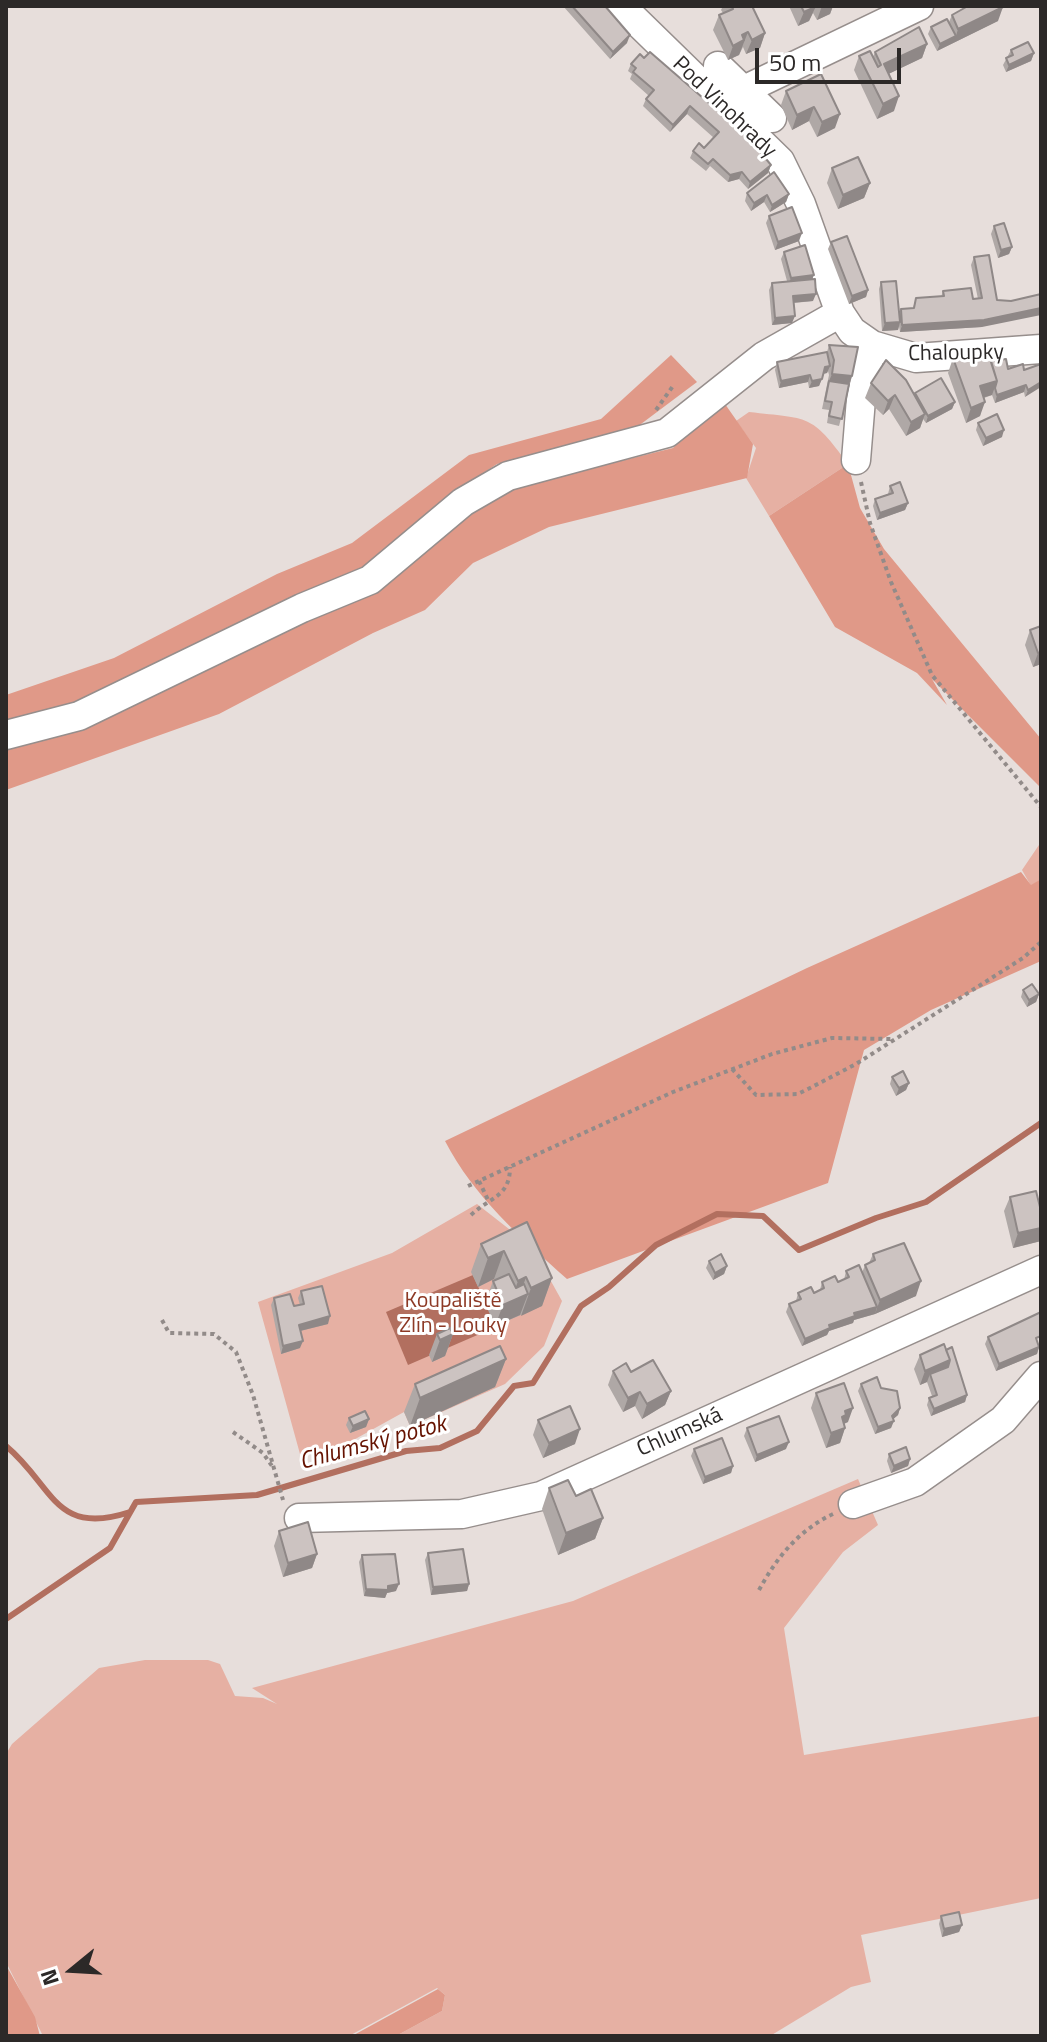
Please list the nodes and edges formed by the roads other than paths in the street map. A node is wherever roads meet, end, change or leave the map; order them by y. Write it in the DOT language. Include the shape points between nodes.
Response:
graph roads {
  1 [pos="621,6"];
  2 [pos="919,6"];
  3 [pos="718,66"];
  4 [pos="744,90"];
  5 [pos="772,118"];
  6 [pos="840,313"];
  7 [pos="872,345"];
  8 [pos="1041,349"];
  9 [pos="856,460"];
  10 [pos="6,735"];
  11 [pos="1041,1270"];
  12 [pos="1041,1376"];
  13 [pos="853,1504"];
  14 [pos="299,1518"];
  1 -- 6 [label="street, Pod Vinohrady" via="780,161"];
  2 -- 4 [label="street"];
  3 -- 4 [label="street"];
  4 -- 5 [label="street"];
  6 -- 7 [label="street, Chaloupky" via="852,331"];
  6 -- 10 [label="street" via="764,356 667,433 508,476 463,502 370,580 79,716"];
  7 -- 8 [label="street, Chaloupky" via="916,358"];
  7 -- 9 [label="street"];
  11 -- 14 [label="street, Chlumská" via="541,1496 462,1514"];
  12 -- 13 [label="street" via="1003,1420 915,1482"];
}
